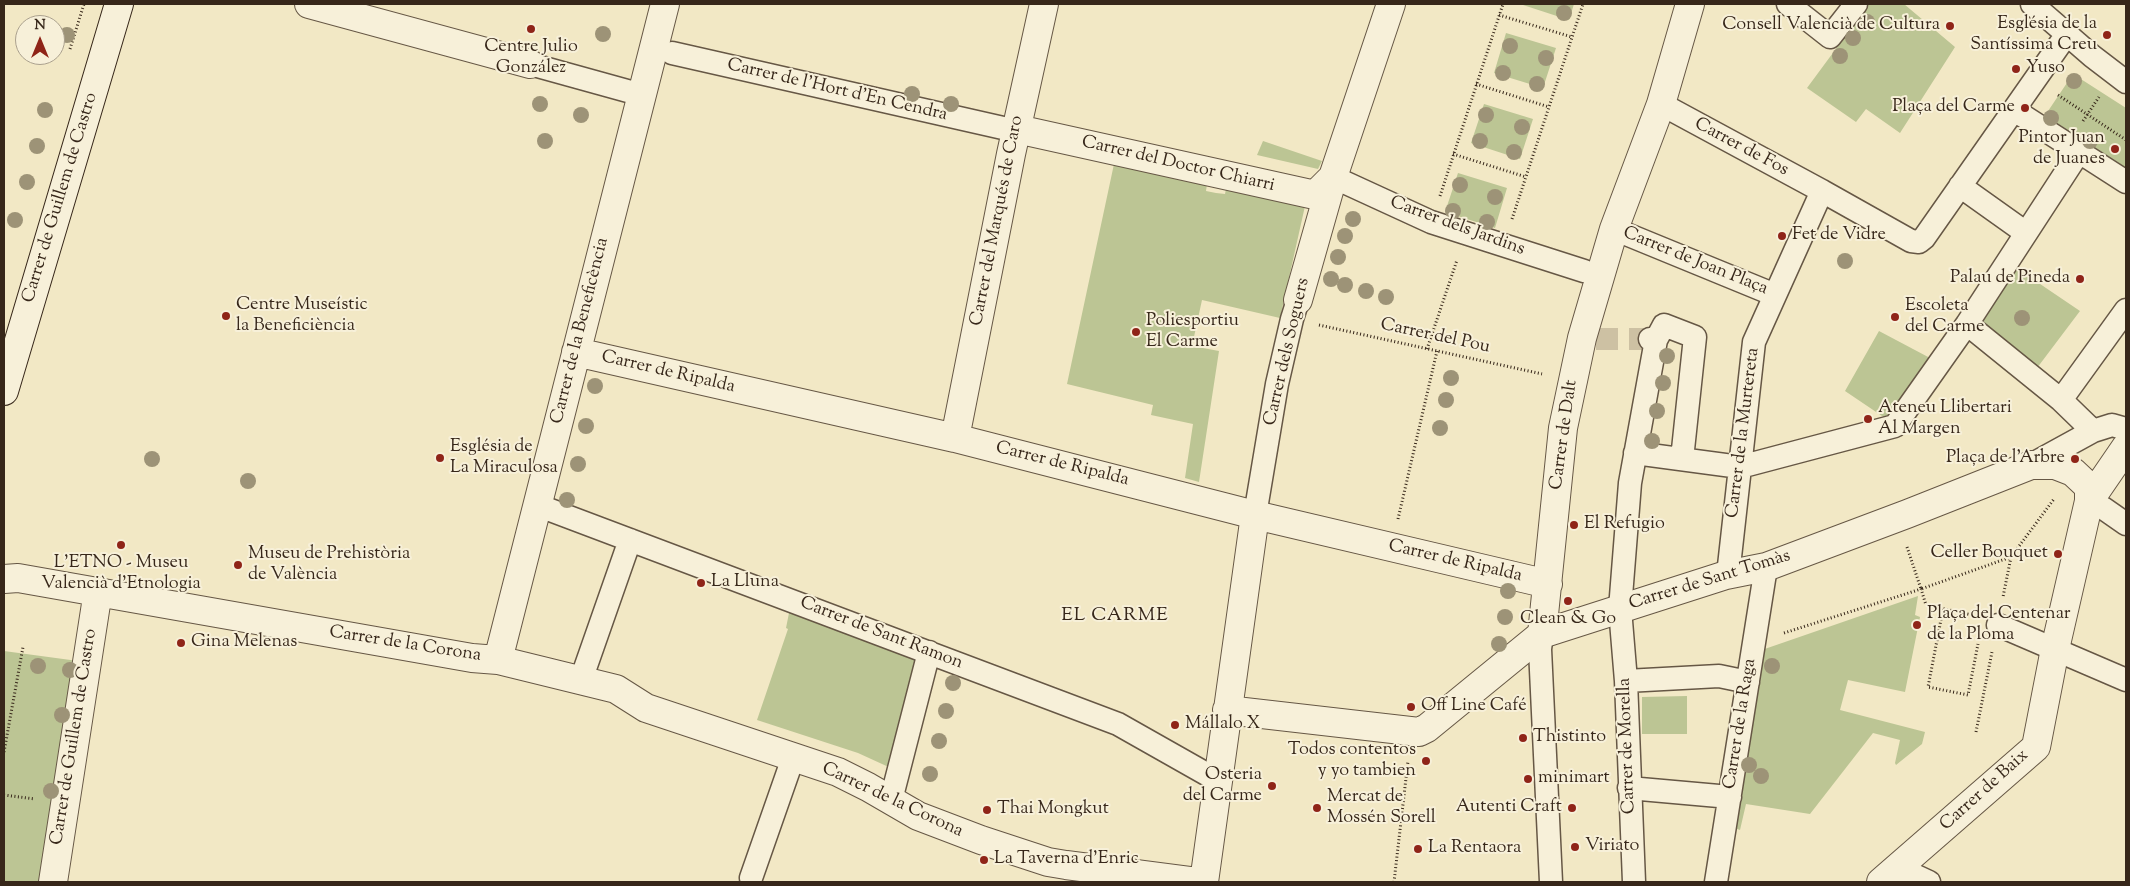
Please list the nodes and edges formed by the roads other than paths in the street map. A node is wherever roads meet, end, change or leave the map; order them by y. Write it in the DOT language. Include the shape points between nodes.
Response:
graph roads {
  1 [pos="119,4"];
  2 [pos="309,4"];
  3 [pos="665,4"];
  4 [pos="1044,4"];
  5 [pos="1390,4"];
  6 [pos="1690,4"];
  7 [pos="1788,4"];
  8 [pos="1856,4"];
  9 [pos="2032,4"];
  10 [pos="2063,31"];
  11 [pos="672,54"];
  12 [pos="530,64"];
  13 [pos="2120,77"];
  14 [pos="642,95"];
  15 [pos="1661,104"];
  16 [pos="2010,115"];
  17 [pos="1010,129"];
  18 [pos="2073,148"];
  19 [pos="1332,177"];
  20 [pos="2126,182"];
  21 [pos="1960,186"];
  22 [pos="1822,191"];
  23 [pos="1614,228"];
  24 [pos="2026,233"];
  25 [pos="1584,272"];
  26 [pos="1775,295"];
  27 [pos="1295,309"];
  28 [pos="2126,310"];
  29 [pos="1967,324"];
  30 [pos="576,352"];
  31 [pos="4,392"];
  32 [pos="2061,400"];
  33 [pos="2126,428"];
  34 [pos="2093,430"];
  35 [pos="954,438"];
  36 [pos="2126,447"];
  37 [pos="1635,453"];
  38 [pos="1682,459"];
  39 [pos="2030,465"];
  40 [pos="1740,468"];
  41 [pos="2089,501"];
  42 [pos="537,505"];
  43 [pos="1255,515"];
  44 [pos="2126,524"];
  45 [pos="630,540"];
  46 [pos="1766,566"];
  47 [pos="1728,575"];
  48 [pos="4,579"];
  49 [pos="1548,584"];
  50 [pos="98,591"];
  51 [pos="1620,609"];
  52 [pos="1991,621"];
  53 [pos="1542,634"];
  54 [pos="2055,649"];
  55 [pos="929,652"];
  56 [pos="498,660"];
  57 [pos="581,680"];
  58 [pos="2126,680"];
  59 [pos="1626,681"];
  60 [pos="1748,682"];
  61 [pos="1227,710"];
  62 [pos="793,758"];
  63 [pos="1217,780"];
  64 [pos="1629,788"];
  65 [pos="1730,797"];
  66 [pos="890,800"];
  67 [pos="1890,875"];
  68 [pos="751,878"];
  69 [pos="53,882"];
  70 [pos="1197,882"];
  71 [pos="1204,882"];
  72 [pos="1551,882"];
  73 [pos="1634,882"];
  74 [pos="1716,882"];
  75 [pos="1929,882"];
  1 -- 31 [label="street, Carrer de Guillem de Castro"];
  2 -- 12 [label="street"];
  3 -- 14 [label="street, Carrer de la Beneficència"];
  4 -- 17 [label="street, Carrer del Marqués de Caro"];
  5 -- 19 [label="street, Carrer dels Soguers"];
  6 -- 15 [label="street, Carrer de Dalt"];
  7 -- 8 [label="street" via="1830,38"];
  9 -- 10 [label="street"];
  10 -- 13 [label="street"];
  10 -- 16 [label="street"];
  11 -- 17 [label="street, Carrer de l'Hort d'En Cendra"];
  12 -- 14 [label="street"];
  14 -- 30 [label="street, Carrer de la Beneficència"];
  15 -- 22 [label="street, Carrer de Fos"];
  15 -- 23 [label="street, Carrer de Dalt"];
  16 -- 18 [label="street"];
  16 -- 21 [label="street"];
  17 -- 19 [label="street, Carrer del Doctor Chiarri" via="1315,195"];
  17 -- 35 [label="street, Carrer del Marqués de Caro"];
  18 -- 20 [label="street"];
  18 -- 24 [label="street"];
  19 -- 25 [label="street, Carrer dels Jardins" via="1431,222"];
  19 -- 27 [label="street, Carrer dels Soguers"];
  21 -- 22 [label="street, Carrer de Fos" via="1919,242 1911,241"];
  21 -- 24 [label="street"];
  22 -- 26 [label="street, Carrer de la Murtereta"];
  23 -- 26 [label="street, Carrer de Joan Plaça"];
  23 -- 49 [label="street, Carrer de Dalt" via="1589,338 1572,381 1563,428"];
  24 -- 29 [label="street"];
  26 -- 40 [label="street, Carrer de la Murtereta" via="1754,342"];
  27 -- 43 [label="street, Carrer dels Soguers" via="1277,384"];
  28 -- 32 [label="street"];
  29 -- 32 [label="street"];
  29 -- 40 [label="street" via="1895,426"];
  30 -- 35 [label="street, Carrer de Ripalda"];
  30 -- 42 [label="street, Carrer de la Beneficència"];
  32 -- 34 [label="street"];
  33 -- 34 [label="street" via="2112,425"];
  34 -- 39 [label="street"];
  35 -- 43 [label="street, Carrer de Ripalda"];
  36 -- 41 [label="street"];
  37 -- 38 [label="street"];
  37 -- 38 [label="street, Carrer de Morella" via="1653,339 1664,325 1695,337"];
  37 -- 51 [label="street, Carrer de Morella"];
  38 -- 40 [label="street"];
  39 -- 41 [label="street" via="2055,465 2073,472 2088,487"];
  39 -- 46 [label="street, Carrer de Sant Tomàs"];
  40 -- 47 [label="street, Carrer de la Murtereta"];
  41 -- 44 [label="street"];
  41 -- 54 [label="street, Carrer de Baix"];
  42 -- 45 [label="street, Carrer de Sant Ramon"];
  42 -- 56 [label="street, Carrer de la Beneficència"];
  43 -- 49 [label="street, Carrer de Ripalda"];
  43 -- 61 [label="street, Carrer dels Soguers"];
  45 -- 55 [label="street, Carrer de Sant Ramon"];
  45 -- 57 [label="street"];
  46 -- 47 [label="street, Carrer de Sant Tomàs"];
  46 -- 60 [label="street, Carrer de la Raga"];
  47 -- 51 [label="street, Carrer de Sant Tomàs"];
  48 -- 50 [label="street, Carrer de la Corona" via="18,578"];
  49 -- 53 [label="street, Carrer de Dalt"];
  50 -- 56 [label="street, Carrer de la Corona"];
  50 -- 69 [label="street, Carrer de Guillem de Castro"];
  51 -- 53 [label="street, Carrer de Sant Tomàs"];
  51 -- 59 [label="street, Carrer de Morella"];
  52 -- 54 [label="street"];
  53 -- 61 [label="street, Carrer de Sant Tomàs" via="1410,744"];
  53 -- 72 [label="street, Carrer de Dalt" via="1540,649"];
  54 -- 58 [label="street"];
  54 -- 67 [label="street, Carrer de Baix" via="2036,747"];
  55 -- 63 [label="street, Carrer de Sant Ramon" via="1118,724"];
  55 -- 66 [label="street"];
  56 -- 57 [label="street, Carrer de la Corona"];
  57 -- 62 [label="street, Carrer de la Corona" via="616,689 646,708"];
  59 -- 60 [label="street" via="1719,676"];
  59 -- 64 [label="street, Carrer de Morella"];
  60 -- 65 [label="street, Carrer de la Raga"];
  61 -- 63 [label="street, Carrer dels Soguers"];
  62 -- 66 [label="street, Carrer de la Corona" via="838,772"];
  62 -- 68 [label="street"];
  63 -- 71 [label="street, Carrer dels Soguers"];
  64 -- 65 [label="street"];
  64 -- 73 [label="street, Carrer de Morella"];
  65 -- 74 [label="street, Carrer de la Raga"];
  66 -- 70 [label="street, Carrer de la Corona" via="946,828 1048,862"];
  67 -- 75 [label="street"];
}
